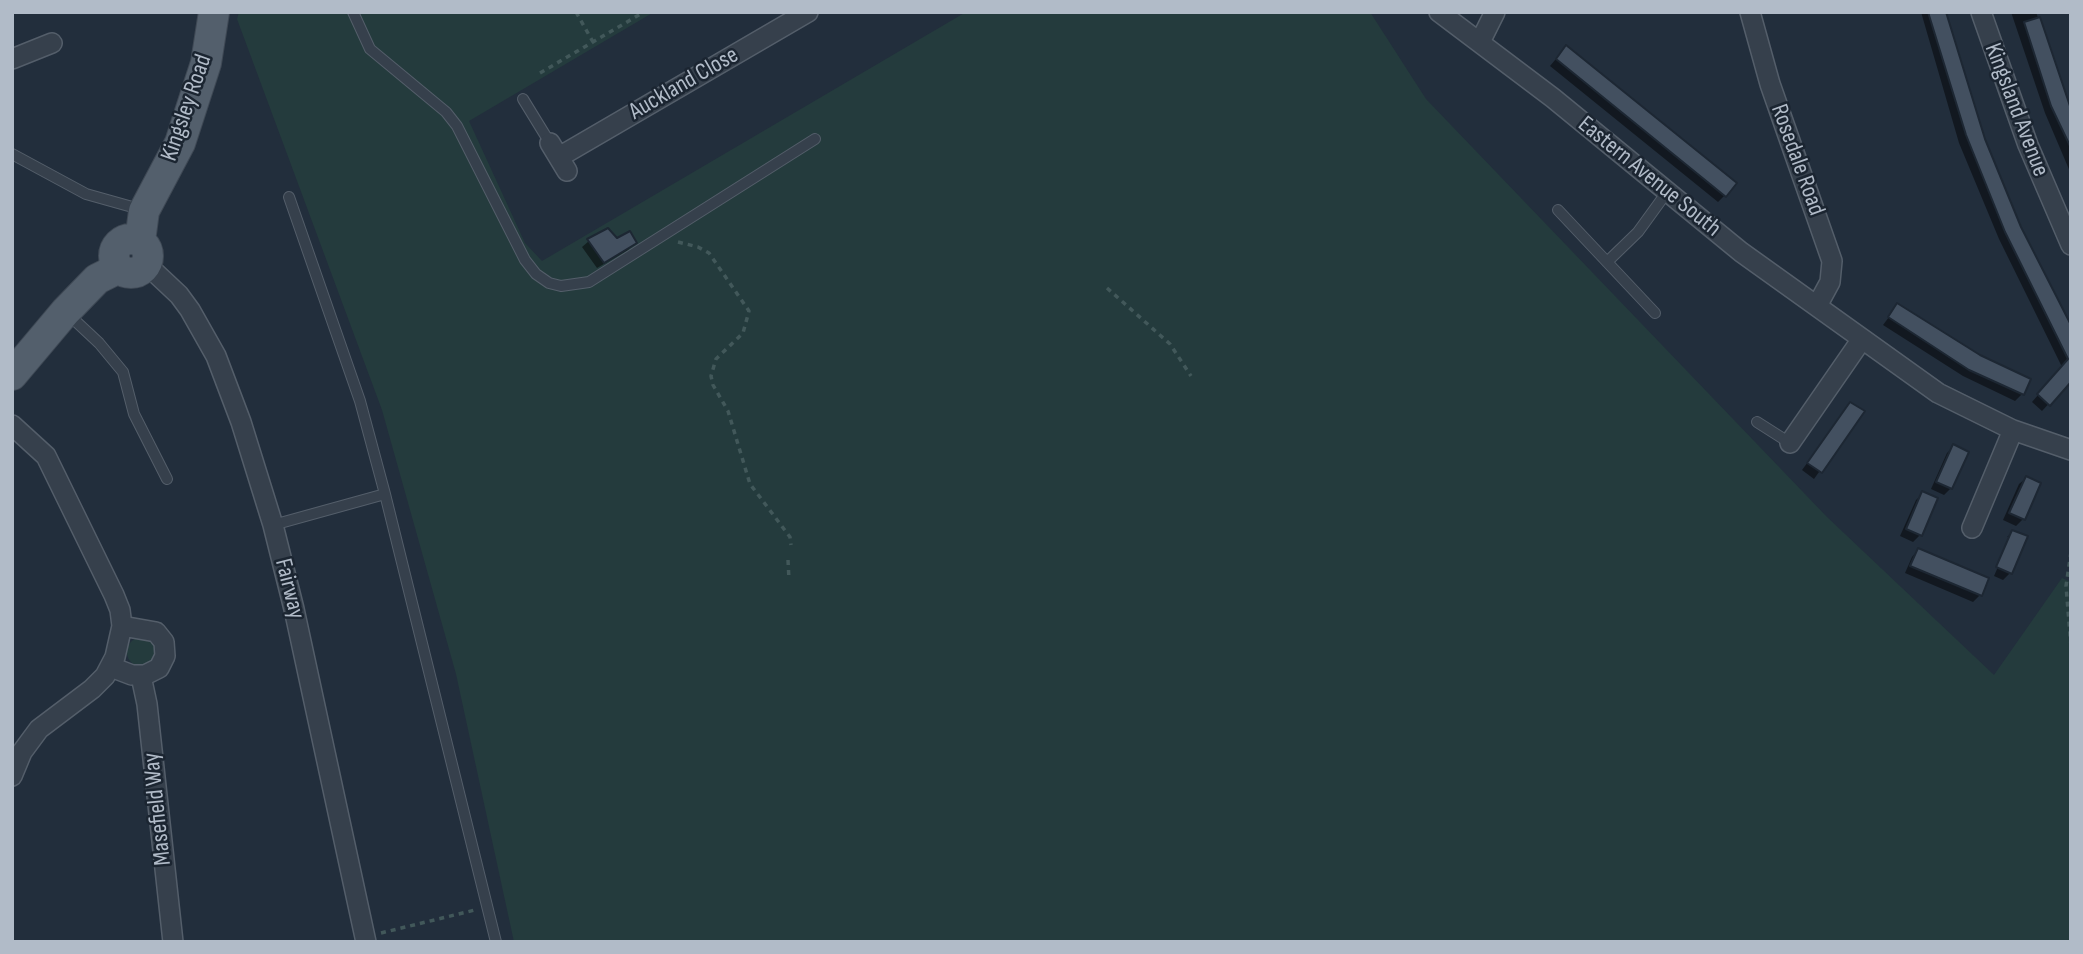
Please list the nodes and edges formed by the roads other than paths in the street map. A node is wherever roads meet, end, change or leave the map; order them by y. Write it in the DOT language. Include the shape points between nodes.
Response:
graph roads {
  1 [pos="214,12"];
  2 [pos="353,12"];
  3 [pos="808,12"];
  4 [pos="1439,12"];
  5 [pos="1495,12"];
  6 [pos="1750,12"];
  7 [pos="1981,12"];
  8 [pos="1480,41"];
  9 [pos="52,43"];
  10 [pos="12,59"];
  11 [pos="523,99"];
  12 [pos="814,139"];
  13 [pos="12,154"];
  14 [pos="559,157"];
  15 [pos="1667,192"];
  16 [pos="289,197"];
  17 [pos="1558,210"];
  18 [pos="144,211"];
  19 [pos="2071,245"];
  20 [pos="135,257"];
  21 [pos="1607,262"];
  22 [pos="1817,306"];
  23 [pos="65,312"];
  24 [pos="1655,313"];
  25 [pos="1862,339"];
  26 [pos="12,375"];
  27 [pos="1757,422"];
  28 [pos="12,425"];
  29 [pos="2013,430"];
  30 [pos="1790,443"];
  31 [pos="2071,450"];
  32 [pos="167,480"];
  33 [pos="385,494"];
  34 [pos="273,525"];
  35 [pos="1972,528"];
  36 [pos="122,626"];
  37 [pos="111,667"];
  38 [pos="141,676"];
  39 [pos="13,769"];
  40 [pos="366,939"];
  41 [pos="173,942"];
  42 [pos="496,942"];
  1 -- 18 [label="main road, Kingsley Road" via="206,63 180,143"];
  2 -- 12 [label="lane" via="370,49 457,126 525,260 550,283 589,282"];
  3 -- 14 [label="street, Auckland Close"];
  4 -- 8 [label="street, Eastern Avenue South"];
  5 -- 8 [label="street"];
  6 -- 22 [label="street, Rosedale Road" via="1770,84 1832,261 1830,282"];
  7 -- 19 [label="street, Kingsland Avenue" via="2023,133"];
  8 -- 15 [label="street, Eastern Avenue South"];
  9 -- 10 [label="street"];
  11 -- 14 [label="lane"];
  13 -- 18 [label="lane" via="86,194"];
  15 -- 21 [label="lane" via="1638,232"];
  15 -- 22 [label="street, Eastern Avenue South"];
  16 -- 33 [label="lane" via="360,401"];
  17 -- 21 [label="lane"];
  18 -- 20 [label="main road, Kingsley Road"];
  20 -- 23 [label="main road" via="97,279"];
  20 -- 34 [label="street, Fairway" via="179,295 216,356"];
  21 -- 24 [label="lane"];
  22 -- 25 [label="street, Eastern Avenue South"];
  23 -- 26 [label="main road"];
  23 -- 32 [label="lane" via="123,372 134,414"];
  25 -- 29 [label="street, Eastern Avenue South" via="1938,393"];
  25 -- 30 [label="street"];
  27 -- 30 [label="lane"];
  28 -- 36 [label="street" via="46,456 114,594"];
  29 -- 31 [label="street, Eastern Avenue South"];
  29 -- 35 [label="street"];
  33 -- 34 [label="lane"];
  33 -- 42 [label="lane"];
  34 -- 40 [label="street, Fairway"];
  36 -- 37 [label="street"];
  36 -- 38 [label="street" via="150,629 164,642 163,662 154,672"];
  37 -- 38 [label="street"];
  37 -- 39 [label="street" via="99,683 39,729"];
  38 -- 41 [label="street, Masefield Way"];
}
